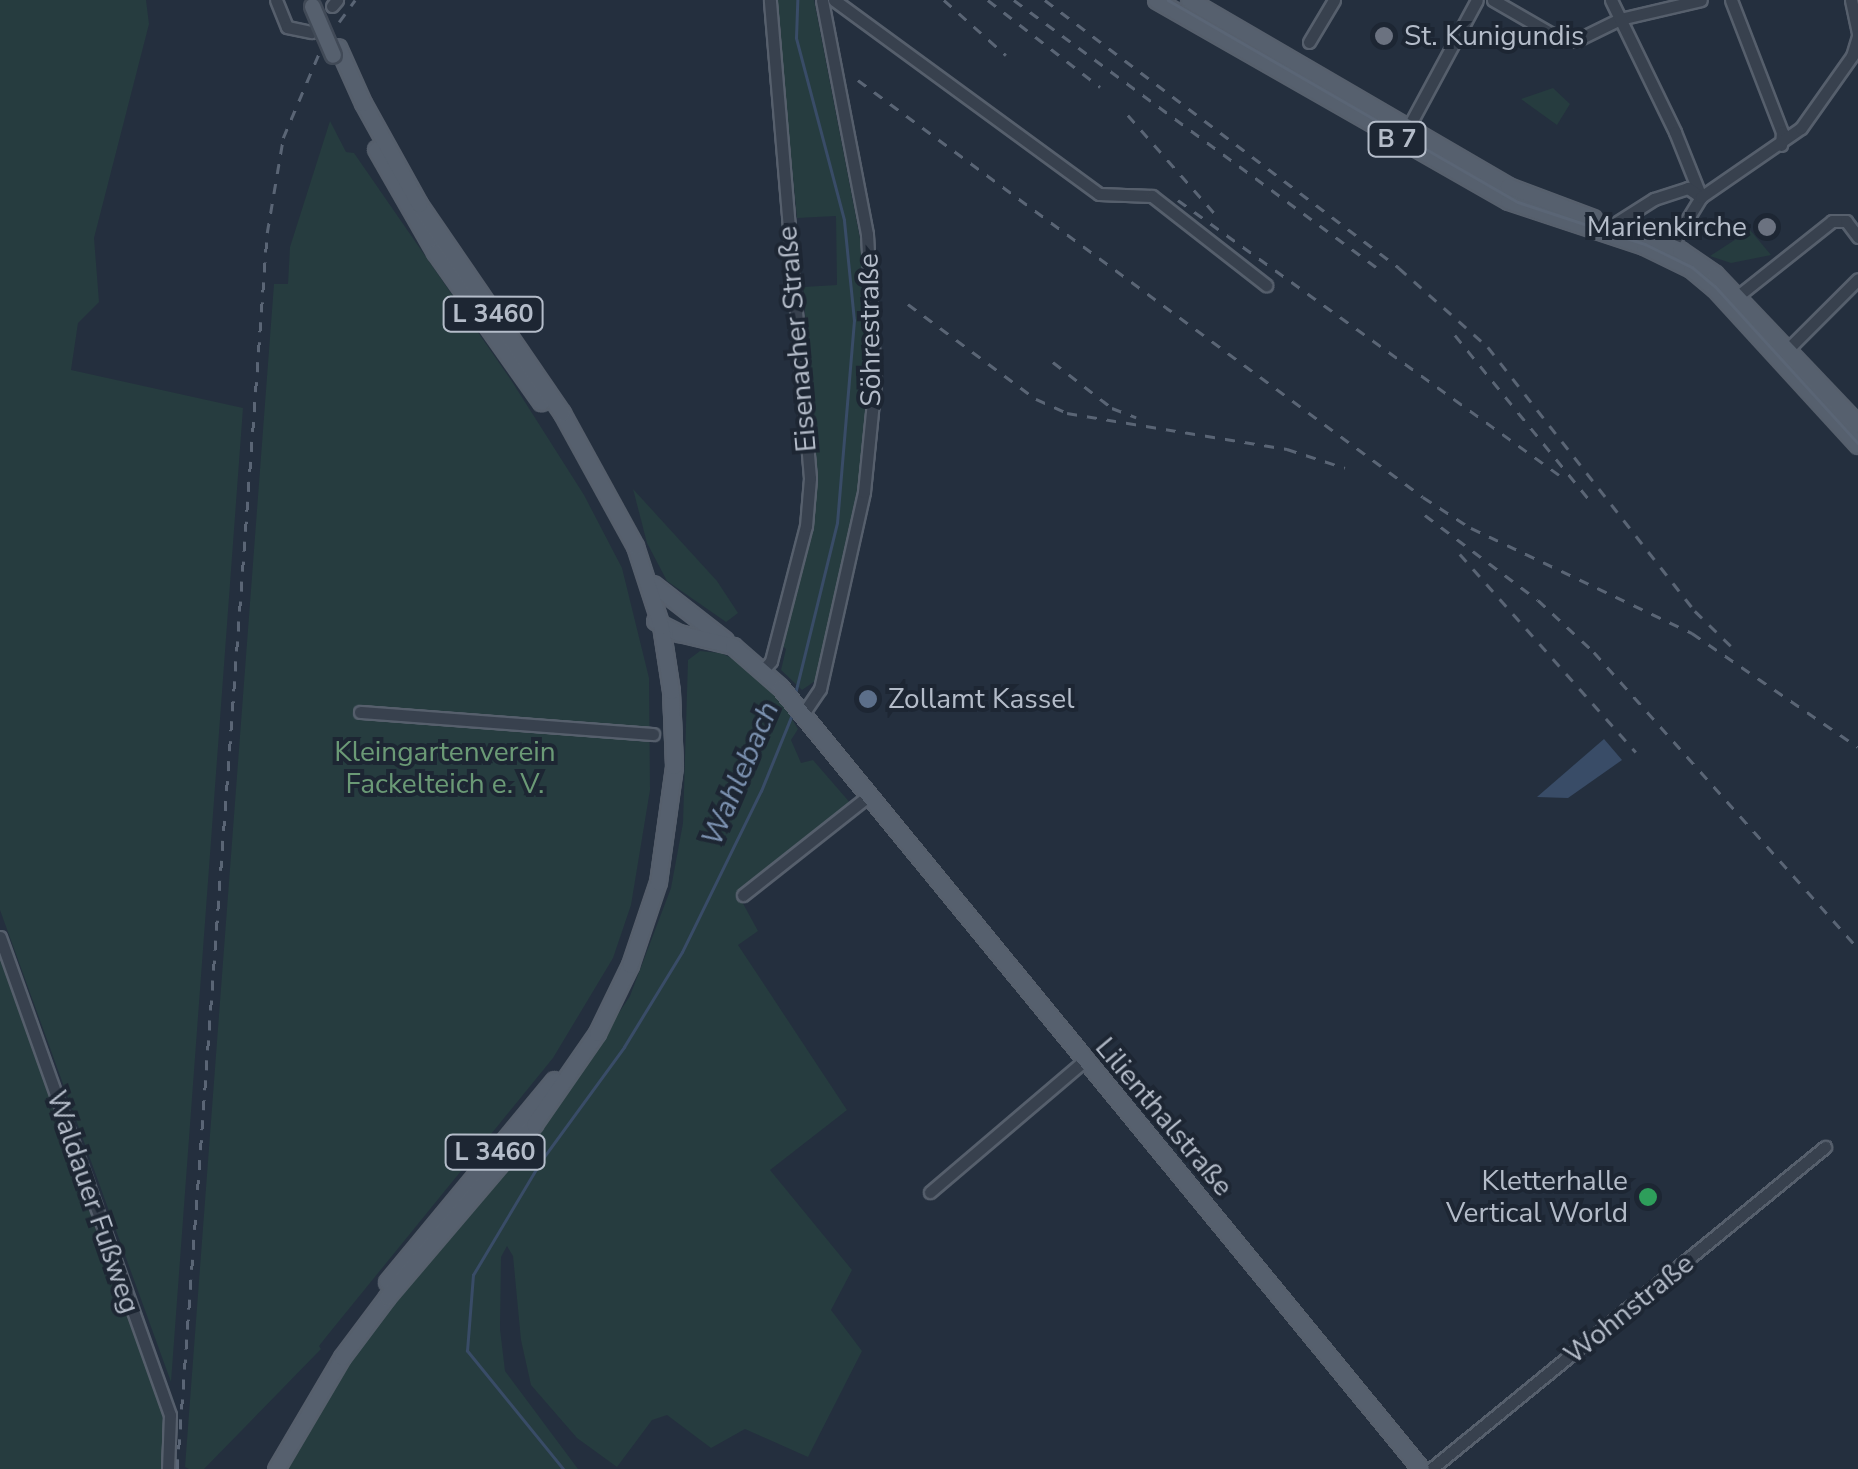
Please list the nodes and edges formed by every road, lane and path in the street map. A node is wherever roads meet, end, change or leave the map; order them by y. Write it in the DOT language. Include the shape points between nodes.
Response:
graph roads {
  1 [pos="276,0"];
  2 [pos="770,0"];
  3 [pos="822,0"];
  4 [pos="834,0"];
  5 [pos="1156,0"];
  6 [pos="1189,0"];
  7 [pos="1334,0"];
  8 [pos="1477,0"];
  9 [pos="1493,0"];
  10 [pos="1611,0"];
  11 [pos="1701,0"];
  12 [pos="1731,0"];
  13 [pos="1851,0"];
  14 [pos="322,2"];
  15 [pos="1207,4"];
  16 [pos="1620,19"];
  17 [pos="311,32"];
  18 [pos="1858,34"];
  19 [pos="1309,42"];
  20 [pos="336,51"];
  21 [pos="1408,128"];
  22 [pos="1781,143"];
  23 [pos="1701,197"];
  24 [pos="1613,225"];
  25 [pos="1858,237"];
  26 [pos="1668,251"];
  27 [pos="1858,279"];
  28 [pos="1266,285"];
  29 [pos="1733,300"];
  30 [pos="1787,350"];
  31 [pos="1858,424"];
  32 [pos="1858,444"];
  33 [pos="649,580"];
  34 [pos="696,618"];
  35 [pos="655,620"];
  36 [pos="702,638"];
  37 [pos="732,646"];
  38 [pos="668,670"];
  39 [pos="763,670"];
  40 [pos="798,708"];
  41 [pos="360,712"];
  42 [pos="653,734"];
  43 [pos="867,796"];
  44 [pos="743,896"];
  45 [pos="0,937"];
  46 [pos="1085,1060"];
  47 [pos="1825,1148"];
  48 [pos="930,1192"];
  49 [pos="168,1469"];
  50 [pos="266,1469"];
  51 [pos="276,1469"];
  52 [pos="1421,1469"];
  53 [pos="1431,1469"];
  1 -- 17 [label="street" via="287,27"];
  2 -- 39 [label="street, Eisenacher Straße" via="810,478 806,526 772,660"];
  3 -- 40 [label="street, Söhrestraße" via="867,234 875,382 864,492 820,689"];
  4 -- 28 [label="street" via="1099,194 1152,196"];
  5 -- 26 [label="main road, B 7" via="1505,199"];
  6 -- 15 [label="main road, B 7"];
  7 -- 19 [label="street"];
  8 -- 21 [label="street"];
  9 -- 16 [label="street" via="1575,41"];
  10 -- 16 [label="street"];
  11 -- 16 [label="street"];
  12 -- 22 [label="street"];
  13 -- 18 [label="street"];
  14 -- 20 [label="main road, L 3460"];
  15 -- 21 [label="main road, B 7"];
  16 -- 23 [label="street"];
  18 -- 22 [label="street" via="1852,56 1808,119"];
  20 -- 33 [label="main road, L 3460" via="420,204 599,475"];
  20 -- 35 [label="main road, L 3460" via="400,195 595,486"];
  21 -- 24 [label="main road, B 7" via="1522,194"];
  22 -- 23 [label="street"];
  23 -- 24 [label="street" via="1688,188 1654,199"];
  23 -- 26 [label="street"];
  24 -- 26 [label="main road, B 7"];
  25 -- 29 [label="street" via="1846,221 1832,221"];
  26 -- 29 [label="main road, B 7"];
  27 -- 30 [label="street"];
  29 -- 30 [label="main road, B 7"];
  29 -- 32 [label="main road, B 7"];
  30 -- 31 [label="main road, B 7"];
  33 -- 34 [label="main road"];
  33 -- 35 [label="main road, L 3460"];
  34 -- 35 [label="main road"];
  34 -- 37 [label="main road"];
  35 -- 36 [label="main road, Lilienthalstraße"];
  35 -- 38 [label="main road, L 3460"];
  35 -- 50 [label="main road, L 3460" via="665,783 652,870 629,946 586,1034 330,1358"];
  36 -- 37 [label="main road, Lilienthalstraße"];
  36 -- 38 [label="main road" via="682,647"];
  37 -- 39 [label="main road, Lilienthalstraße"];
  38 -- 51 [label="main road, L 3460" via="674,766 667,839 644,928 604,1018 534,1124 342,1357"];
  39 -- 40 [label="main road, Lilienthalstraße"];
  40 -- 43 [label="main road, Lilienthalstraße"];
  41 -- 42 [label="street"];
  43 -- 44 [label="street"];
  43 -- 46 [label="main road, Lilienthalstraße"];
  45 -- 49 [label="street, Waldauer Fußweg" via="170,1415"];
  46 -- 48 [label="street"];
  46 -- 52 [label="main road, Lilienthalstraße"];
  47 -- 53 [label="street, Wohnstraße"];
}
